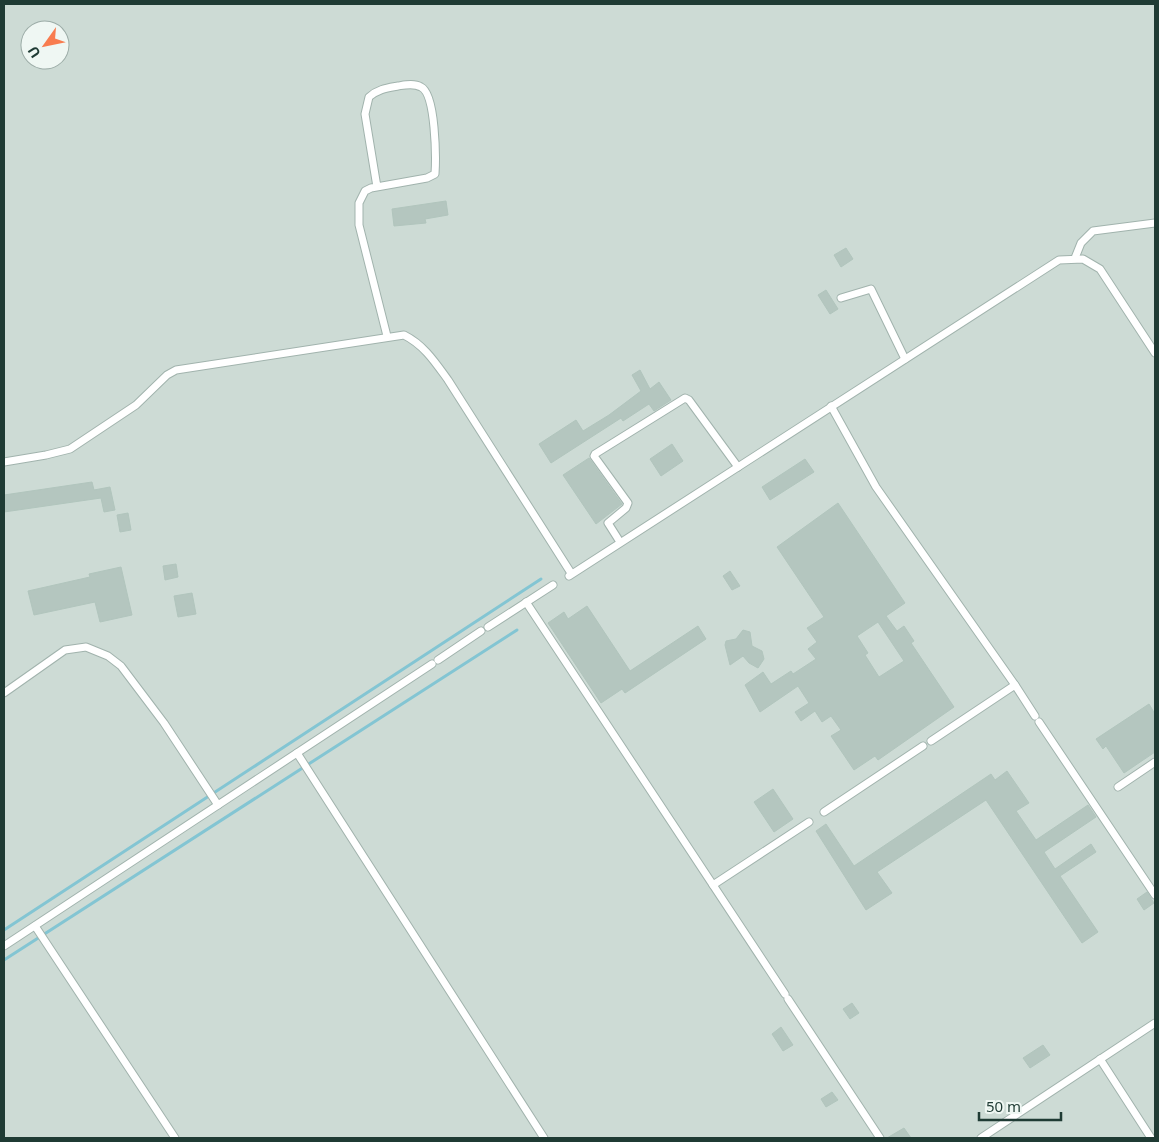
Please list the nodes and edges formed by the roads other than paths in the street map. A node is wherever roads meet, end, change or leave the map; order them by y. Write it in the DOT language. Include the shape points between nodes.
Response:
graph roads {
  1 [pos="377,186"];
  2 [pos="1155,224"];
  3 [pos="1075,258"];
  4 [pos="841,298"];
  5 [pos="387,336"];
  6 [pos="1155,353"];
  7 [pos="905,359"];
  8 [pos="831,406"];
  9 [pos="4,462"];
  10 [pos="738,466"];
  11 [pos="620,542"];
  12 [pos="553,585"];
  13 [pos="526,602"];
  14 [pos="1015,684"];
  15 [pos="4,693"];
  16 [pos="1035,716"];
  17 [pos="1039,722"];
  18 [pos="931,741"];
  19 [pos="923,746"];
  20 [pos="297,753"];
  21 [pos="1155,762"];
  22 [pos="1118,787"];
  23 [pos="218,805"];
  24 [pos="824,812"];
  25 [pos="809,822"];
  26 [pos="713,885"];
  27 [pos="1155,895"];
  28 [pos="35,926"];
  29 [pos="4,946"];
  30 [pos="1155,1023"];
  31 [pos="1100,1059"];
  32 [pos="175,1138"];
  33 [pos="544,1138"];
  34 [pos="880,1138"];
  35 [pos="981,1138"];
  36 [pos="1151,1138"];
  1 -- 1 [label="lane" via="435,174 432,114 427,92 422,87 412,84 382,88 369,97 365,114"];
  1 -- 5 [label="lane" via="365,191 359,203 359,225"];
  2 -- 3 [label="lane" via="1094,231 1081,243"];
  3 -- 6 [label="lane" via="1100,269"];
  3 -- 7 [label="lane" via="1059,260"];
  4 -- 7 [label="lane" via="871,289"];
  5 -- 9 [label="lane" via="176,370 136,405 70,449"];
  5 -- 11 [label="lane" via="404,334 430,355 570,574"];
  7 -- 8 [label="lane"];
  8 -- 10 [label="lane"];
  8 -- 14 [label="lane" via="876,487"];
  10 -- 11 [label="lane"];
  10 -- 11 [label="lane" via="685,398 595,454 628,503 608,523"];
  12 -- 13 [label="lane"];
  13 -- 20 [label="lane"];
  13 -- 26 [label="lane"];
  14 -- 16 [label="lane"];
  14 -- 18 [label="lane"];
  15 -- 23 [label="lane" via="66,650 86,647 108,656 120,666 164,723"];
  17 -- 27 [label="lane"];
  19 -- 24 [label="lane"];
  20 -- 23 [label="lane"];
  20 -- 33 [label="lane"];
  21 -- 22 [label="lane"];
  23 -- 28 [label="lane"];
  25 -- 26 [label="lane"];
  26 -- 34 [label="lane"];
  28 -- 29 [label="lane"];
  28 -- 32 [label="lane"];
  30 -- 31 [label="lane"];
  31 -- 35 [label="lane"];
  31 -- 36 [label="lane"];
}
